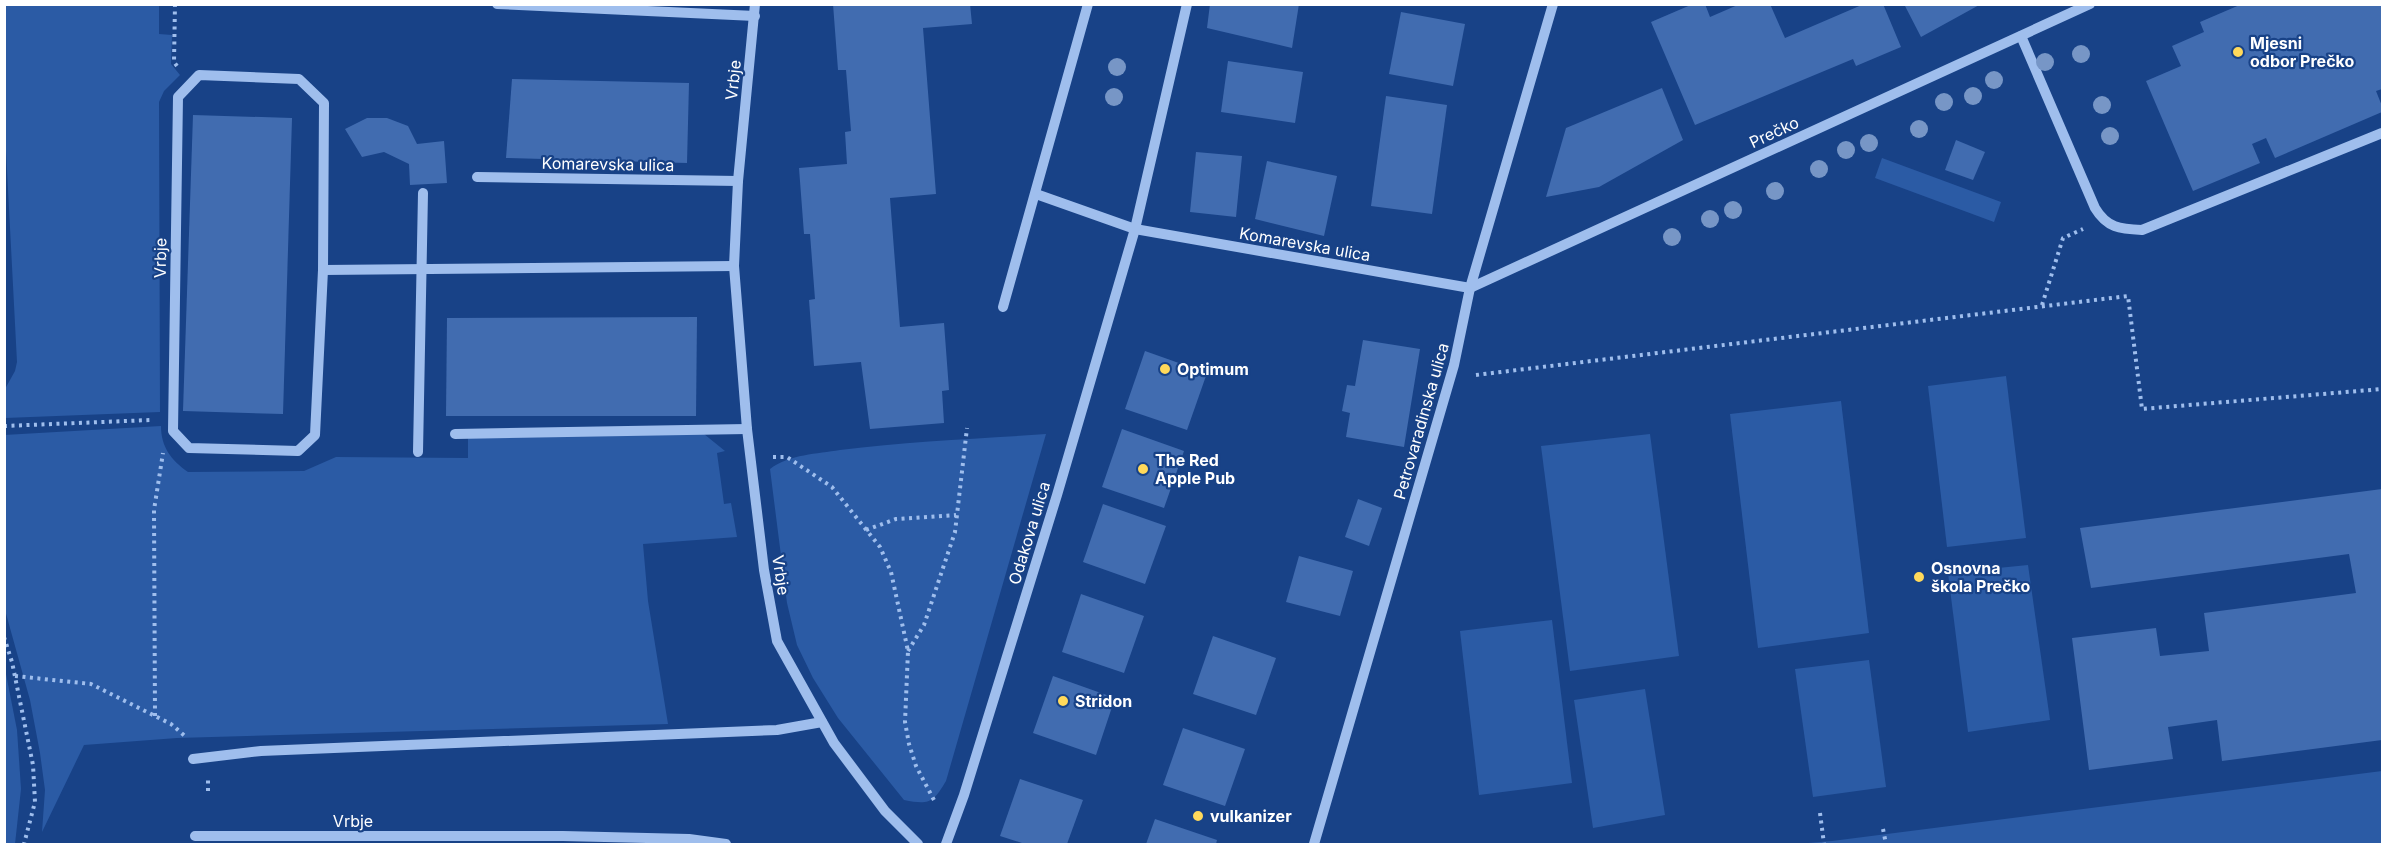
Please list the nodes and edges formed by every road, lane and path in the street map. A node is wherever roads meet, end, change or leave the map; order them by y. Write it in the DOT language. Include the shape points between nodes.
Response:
graph roads {
  1 [pos="175,4"];
  2 [pos="497,4"];
  3 [pos="1088,4"];
  4 [pos="1186,4"];
  5 [pos="1553,4"];
  6 [pos="2090,4"];
  7 [pos="755,10"];
  8 [pos="2021,36"];
  9 [pos="190,84"];
  10 [pos="2382,133"];
  11 [pos="477,177"];
  12 [pos="738,181"];
  13 [pos="423,193"];
  14 [pos="1036,194"];
  15 [pos="2103,220"];
  16 [pos="1135,229"];
  17 [pos="734,266"];
  18 [pos="420,269"];
  19 [pos="322,270"];
  20 [pos="1470,288"];
  21 [pos="2042,305"];
  22 [pos="1003,307"];
  23 [pos="1467,371"];
  24 [pos="2382,389"];
  25 [pos="173,419"];
  26 [pos="4,426"];
  27 [pos="967,428"];
  28 [pos="747,429"];
  29 [pos="454,434"];
  30 [pos="164,448"];
  31 [pos="418,452"];
  32 [pos="769,458"];
  33 [pos="957,515"];
  34 [pos="866,530"];
  35 [pos="4,637"];
  36 [pos="908,651"];
  37 [pos="15,676"];
  38 [pos="154,716"];
  39 [pos="822,722"];
  40 [pos="208,757"];
  41 [pos="192,759"];
  42 [pos="208,791"];
  43 [pos="935,802"];
  44 [pos="1820,813"];
  45 [pos="1883,829"];
  46 [pos="195,836"];
  47 [pos="24,844"];
  48 [pos="726,844"];
  49 [pos="918,844"];
  50 [pos="946,844"];
  51 [pos="1314,844"];
  52 [pos="1824,844"];
  53 [pos="1886,844"];
  1 -- 9 [label="path" via="174,62"];
  2 -- 7 [label="street"];
  3 -- 14 [label="street"];
  4 -- 16 [label="street, Odakova ulica"];
  5 -- 20 [label="street, Petrovaradinska ulica"];
  6 -- 8 [label="street, Prečko"];
  7 -- 12 [label="street, Vrbje"];
  8 -- 15 [label="street"];
  8 -- 20 [label="street, Prečko"];
  9 -- 19 [label="street, Vrbje" via="199,75 298,79 324,103"];
  9 -- 25 [label="street, Vrbje" via="178,97"];
  10 -- 15 [label="street" via="2142,230 2122,229"];
  11 -- 12 [label="street, Komarevska ulica"];
  12 -- 17 [label="street, Vrbje"];
  13 -- 18 [label="street"];
  14 -- 16 [label="street"];
  14 -- 22 [label="street"];
  15 -- 21 [label="path" via="2063,238"];
  16 -- 20 [label="street, Komarevska ulica"];
  16 -- 50 [label="street, Odakova ulica" via="1050,516"];
  17 -- 18 [label="street"];
  17 -- 28 [label="street, Vrbje"];
  18 -- 19 [label="street"];
  18 -- 31 [label="street"];
  19 -- 25 [label="street, Vrbje" via="315,435 298,451 189,448 173,431"];
  20 -- 51 [label="street, Petrovaradinska ulica" via="1454,365"];
  21 -- 23 [label="path" via="1486,374"];
  21 -- 24 [label="path" via="2128,296 2142,409"];
  25 -- 26 [label="path"];
  27 -- 33 [label="path"];
  28 -- 29 [label="street"];
  28 -- 39 [label="street, Vrbje" via="777,641"];
  30 -- 38 [label="path" via="154,510"];
  32 -- 34 [label="path" via="787,457 832,487"];
  33 -- 34 [label="path" via="896,519"];
  33 -- 36 [label="path" via="924,625"];
  34 -- 36 [label="path" via="880,547 891,572"];
  35 -- 37 [label="path"];
  36 -- 43 [label="path" via="905,722 916,766"];
  37 -- 38 [label="path" via="91,684"];
  37 -- 47 [label="path" via="35,802"];
  38 -- 40 [label="path" via="171,724"];
  39 -- 40 [label="street" via="777,730 261,751"];
  39 -- 49 [label="street, Vrbje" via="885,811"];
  40 -- 41 [label="street"];
  40 -- 42 [label="path"];
  44 -- 52 [label="path"];
  45 -- 53 [label="path"];
  46 -- 48 [label="street, Vrbje" via="563,836 689,839"];
}
